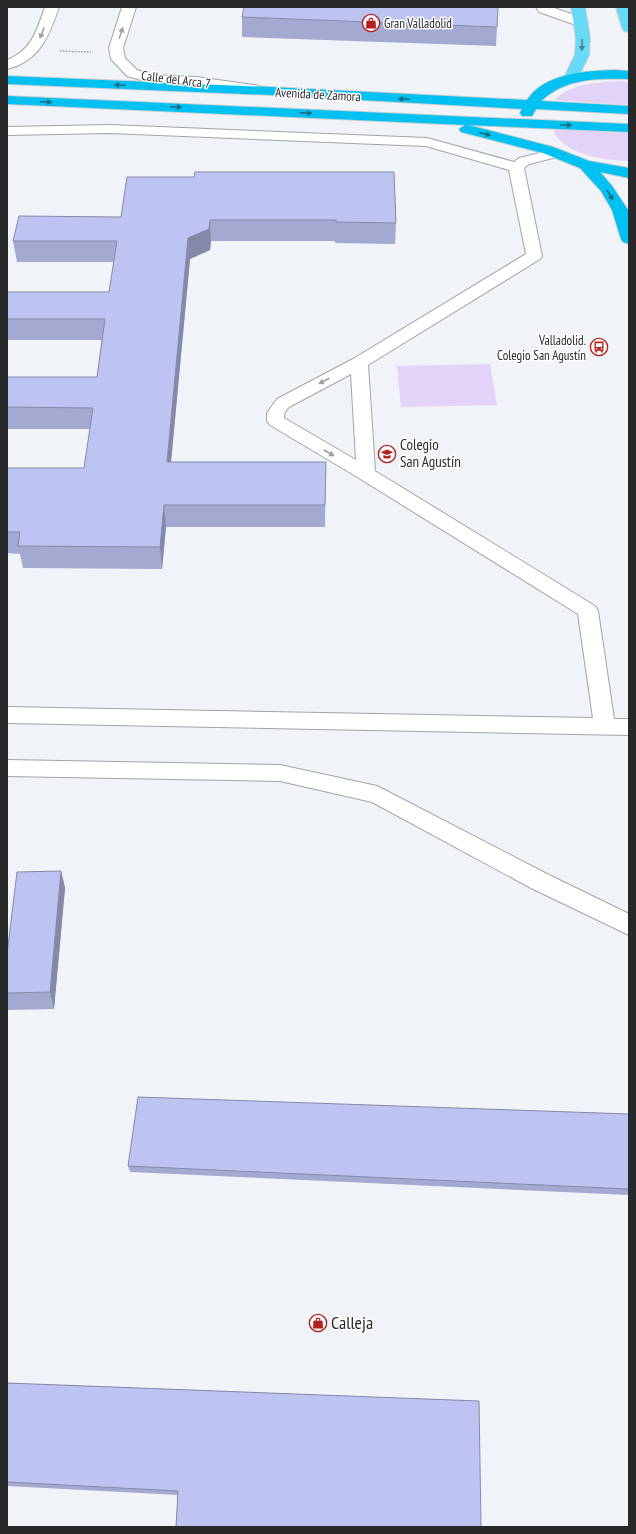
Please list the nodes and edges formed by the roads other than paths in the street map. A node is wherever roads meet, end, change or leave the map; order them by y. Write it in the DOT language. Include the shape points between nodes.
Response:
graph roads {
  1 [pos="52,7"];
  2 [pos="129,7"];
  3 [pos="543,7"];
  4 [pos="578,7"];
  5 [pos="623,7"];
  6 [pos="581,22"];
  7 [pos="629,28"];
  8 [pos="7,65"];
  9 [pos="629,75"];
  10 [pos="7,80"];
  11 [pos="570,80"];
  12 [pos="271,91"];
  13 [pos="7,100"];
  14 [pos="530,105"];
  15 [pos="629,110"];
  16 [pos="420,117"];
  17 [pos="527,122"];
  18 [pos="629,128"];
  19 [pos="7,131"];
  20 [pos="552,151"];
  21 [pos="585,165"];
  22 [pos="516,167"];
  23 [pos="629,173"];
  24 [pos="629,240"];
  25 [pos="359,363"];
  26 [pos="366,474"];
  27 [pos="7,715"];
  28 [pos="605,727"];
  29 [pos="629,727"];
  30 [pos="7,768"];
  31 [pos="629,924"];
  1 -- 8 [label="street, one-way" via="38,45 27,56"];
  12 -- 2 [label="street, Calle del Arca 7, one-way" via="196,81 152,79 132,73 118,59 116,48"];
  3 -- 6 [label="street"];
  4 -- 6 [label="main road"];
  5 -- 7 [label="main road"];
  6 -- 11 [label="main road, one-way" via="582,55"];
  9 -- 11 [label="highway" via="590,76"];
  12 -- 10 [label="highway, Avenida de Zamora, one-way"];
  11 -- 14 [label="highway" via="543,92"];
  14 -- 12 [label="highway, Avenida de Zamora, one-way"];
  13 -- 16 [label="highway, Avenida de Zamora, one-way"];
  14 -- 15 [label="highway, Avenida de Zamora"];
  14 -- 17 [label="highway"];
  16 -- 17 [label="highway, Avenida de Zamora"];
  16 -- 20 [label="highway, one-way"];
  17 -- 18 [label="highway, Avenida de Zamora, one-way"];
  17 -- 20 [label="highway" via="536,139"];
  19 -- 22 [label="street" via="110,129 427,142"];
  20 -- 21 [label="highway"];
  20 -- 22 [label="street" via="524,161"];
  21 -- 23 [label="highway"];
  21 -- 24 [label="highway, one-way" via="607,189 620,210"];
  22 -- 25 [label="street" via="534,256"];
  25 -- 26 [label="street"];
  25 -- 26 [label="street, one-way" via="283,403 275,414 276,421 283,426"];
  26 -- 28 [label="street" via="588,611"];
  27 -- 28 [label="street"];
  28 -- 29 [label="street"];
  30 -- 31 [label="street" via="280,773 377,795 538,881"];
}
